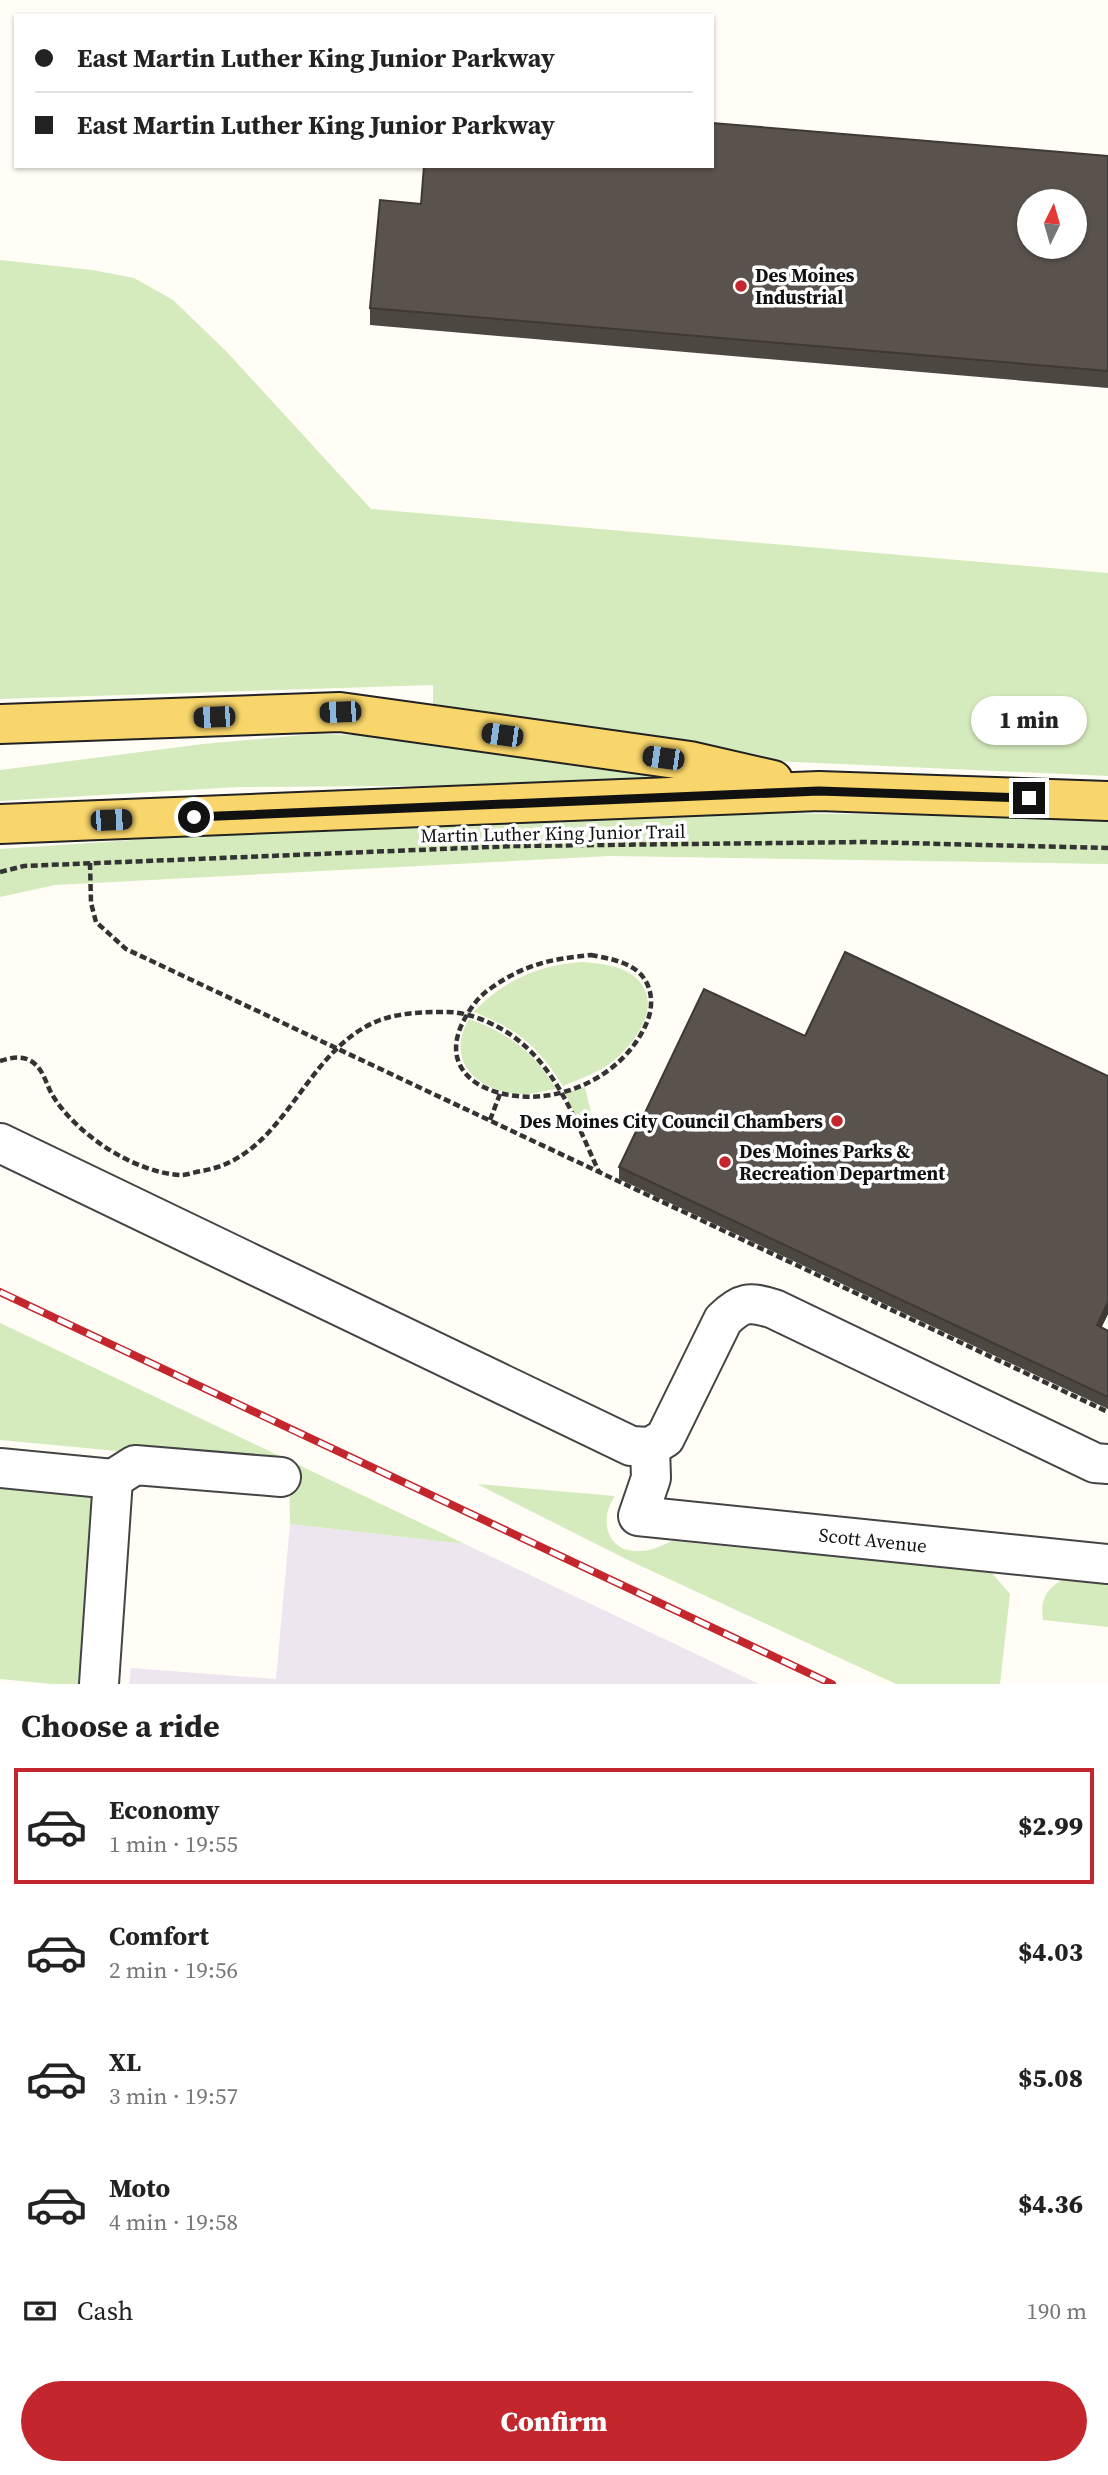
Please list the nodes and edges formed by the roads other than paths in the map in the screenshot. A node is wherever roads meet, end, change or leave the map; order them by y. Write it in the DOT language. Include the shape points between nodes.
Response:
graph roads {
  1 [pos="0,724"];
  2 [pos="819,791"];
  3 [pos="1108,801"];
  4 [pos="0,824"];
  5 [pos="0,1143"];
  6 [pos="649,1447"];
  7 [pos="1108,1464"];
  8 [pos="0,1468"];
  9 [pos="281,1477"];
  10 [pos="113,1479"];
  11 [pos="1108,1564"];
  12 [pos="99,1684"];
  1 -- 2 [label="main road" via="340,712 690,761"];
  2 -- 3 [label="main road"];
  2 -- 4 [label="main road"];
  5 -- 6 [label="street" via="631,1446"];
  6 -- 7 [label="street" via="666,1438 723,1320 737,1307 756,1303 1095,1463"];
  6 -- 11 [label="street, Scott Avenue" via="650,1478 638,1516"];
  8 -- 10 [label="street"];
  9 -- 10 [label="street" via="135,1465"];
  10 -- 12 [label="street"];
}
